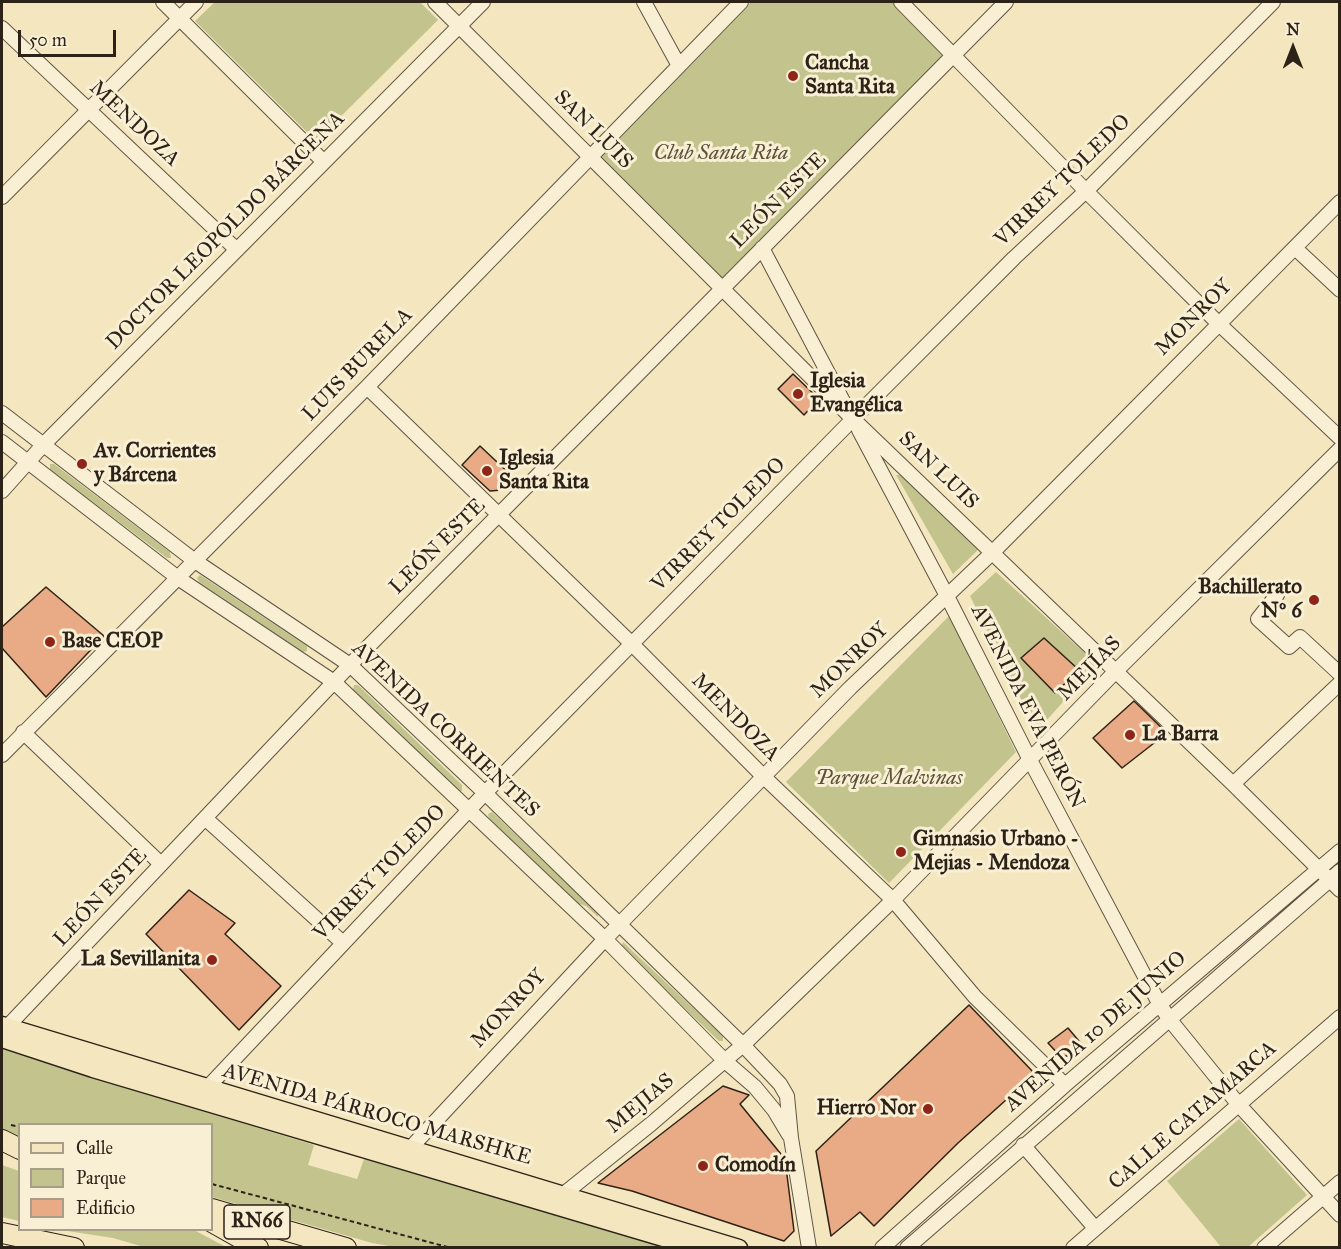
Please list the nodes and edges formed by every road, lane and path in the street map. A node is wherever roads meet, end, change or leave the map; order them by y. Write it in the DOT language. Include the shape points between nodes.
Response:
graph roads {
  1 [pos="163,2"];
  2 [pos="196,2"];
  3 [pos="435,2"];
  4 [pos="483,2"];
  5 [pos="644,2"];
  6 [pos="741,2"];
  7 [pos="901,2"];
  8 [pos="1006,2"];
  9 [pos="1273,2"];
  10 [pos="180,18"];
  11 [pos="459,26"];
  12 [pos="2,28"];
  13 [pos="954,54"];
  14 [pos="678,64"];
  15 [pos="88,110"];
  16 [pos="589,156"];
  17 [pos="324,162"];
  18 [pos="1086,191"];
  19 [pos="2,197"];
  20 [pos="1340,202"];
  21 [pos="762,248"];
  22 [pos="1295,248"];
  23 [pos="237,250"];
  24 [pos="722,288"];
  25 [pos="1340,290"];
  26 [pos="1218,323"];
  27 [pos="367,387"];
  28 [pos="2,413"];
  29 [pos="853,419"];
  30 [pos="1340,438"];
  31 [pos="2,442"];
  32 [pos="44,444"];
  33 [pos="1340,449"];
  34 [pos="29,462"];
  35 [pos="2,491"];
  36 [pos="499,515"];
  37 [pos="993,552"];
  38 [pos="195,561"];
  39 [pos="178,578"];
  40 [pos="1277,595"];
  41 [pos="947,596"];
  42 [pos="632,644"];
  43 [pos="350,665"];
  44 [pos="1116,671"];
  45 [pos="1340,674"];
  46 [pos="334,682"];
  47 [pos="1340,683"];
  48 [pos="23,732"];
  49 [pos="2,755"];
  50 [pos="1030,760"];
  51 [pos="764,777"];
  52 [pos="1233,784"];
  53 [pos="485,793"];
  54 [pos="468,811"];
  55 [pos="205,818"];
  56 [pos="1340,851"];
  57 [pos="161,864"];
  58 [pos="1319,868"];
  59 [pos="1334,875"];
  60 [pos="1340,890"];
  61 [pos="893,900"];
  62 [pos="619,924"];
  63 [pos="605,939"];
  64 [pos="343,943"];
  65 [pos="1160,1005"];
  66 [pos="1340,1017"];
  67 [pos="1170,1020"];
  68 [pos="3,1030"];
  69 [pos="743,1045"];
  70 [pos="725,1061"];
  71 [pos="1065,1085"];
  72 [pos="207,1088"];
  73 [pos="1239,1105"];
  74 [pos="791,1138"];
  75 [pos="2,1140"];
  76 [pos="1023,1145"];
  77 [pos="2,1146"];
  78 [pos="18,1149"];
  79 [pos="18,1150"];
  80 [pos="404,1154"];
  81 [pos="1340,1182"];
  82 [pos="213,1184"];
  83 [pos="565,1193"];
  84 [pos="1323,1195"];
  85 [pos="213,1209"];
  86 [pos="1340,1215"];
  87 [pos="213,1223"];
  88 [pos="1095,1228"];
  89 [pos="2,1233"];
  90 [pos="303,1235"];
  91 [pos="74,1248"];
  92 [pos="258,1248"];
  93 [pos="335,1248"];
  94 [pos="346,1248"];
  95 [pos="451,1248"];
  96 [pos="697,1248"];
  97 [pos="739,1248"];
  98 [pos="809,1248"];
  99 [pos="882,1248"];
  100 [pos="907,1248"];
  101 [pos="1073,1248"];
  102 [pos="1264,1248"];
  1 -- 10 [label="street"];
  2 -- 10 [label="street"];
  3 -- 11 [label="street, SAN LUIS"];
  4 -- 11 [label="street, DOCTOR LEOPOLDO BÁRCENA"];
  5 -- 14 [label="street"];
  6 -- 14 [label="street, LUIS BURELA"];
  7 -- 13 [label="street"];
  8 -- 13 [label="street, LEÓN ESTE"];
  9 -- 18 [label="street, VIRREY TOLEDO"];
  10 -- 15 [label="street"];
  10 -- 17 [label="street"];
  11 -- 16 [label="street, SAN LUIS"];
  11 -- 17 [label="street, DOCTOR LEOPOLDO BÁRCENA"];
  12 -- 15 [label="street, MENDOZA"];
  13 -- 18 [label="street"];
  13 -- 21 [label="street, LEÓN ESTE"];
  14 -- 16 [label="street, LUIS BURELA"];
  15 -- 19 [label="street"];
  15 -- 23 [label="street, MENDOZA"];
  16 -- 24 [label="street, SAN LUIS"];
  16 -- 27 [label="street, LUIS BURELA"];
  17 -- 23 [label="street, DOCTOR LEOPOLDO BÁRCENA"];
  18 -- 26 [label="street"];
  18 -- 29 [label="street, VIRREY TOLEDO"];
  20 -- 22 [label="street, MONROY"];
  21 -- 24 [label="street, LEÓN ESTE"];
  21 -- 29 [label="street, AVENIDA EVA PERÓN"];
  22 -- 25 [label="street"];
  22 -- 26 [label="street, MONROY"];
  23 -- 32 [label="street, DOCTOR LEOPOLDO BÁRCENA"];
  24 -- 29 [label="street, SAN LUIS"];
  24 -- 36 [label="street, LEÓN ESTE"];
  26 -- 30 [label="street"];
  26 -- 37 [label="street, MONROY"];
  27 -- 36 [label="street, MENDOZA"];
  27 -- 38 [label="street, LUIS BURELA"];
  28 -- 32 [label="street, AVENIDA CORRIENTES"];
  29 -- 37 [label="street, SAN LUIS"];
  29 -- 41 [label="street, AVENIDA EVA PERÓN"];
  29 -- 42 [label="street, VIRREY TOLEDO"];
  31 -- 34 [label="street, AVENIDA CORRIENTES"];
  32 -- 34 [label="street, DOCTOR LEOPOLDO BÁRCENA"];
  32 -- 38 [label="street, AVENIDA CORRIENTES"];
  33 -- 44 [label="street, MEJÍAS"];
  34 -- 35 [label="street, DOCTOR LEOPOLDO BÁRCENA"];
  34 -- 39 [label="street, AVENIDA CORRIENTES"];
  36 -- 42 [label="street, MENDOZA"];
  36 -- 43 [label="street, LEÓN ESTE"];
  37 -- 41 [label="street, MONROY"];
  37 -- 44 [label="street, SAN LUIS"];
  38 -- 39 [label="street, LUIS BURELA"];
  38 -- 43 [label="street, AVENIDA CORRIENTES"];
  39 -- 46 [label="street, AVENIDA CORRIENTES"];
  39 -- 48 [label="street, LUIS BURELA"];
  40 -- 45 [label="street" via="1258,619 1289,647 1300,638"];
  41 -- 50 [label="street, AVENIDA EVA PERÓN"];
  41 -- 51 [label="street, MONROY"];
  42 -- 51 [label="street, MENDOZA"];
  42 -- 53 [label="street, VIRREY TOLEDO"];
  43 -- 46 [label="street, LEÓN ESTE"];
  43 -- 53 [label="street, AVENIDA CORRIENTES"];
  44 -- 50 [label="street, MEJÍAS"];
  44 -- 52 [label="street, SAN LUIS"];
  46 -- 54 [label="street, AVENIDA CORRIENTES"];
  46 -- 55 [label="street, LEÓN ESTE"];
  47 -- 52 [label="street"];
  48 -- 49 [label="street, LUIS BURELA"];
  48 -- 57 [label="street"];
  50 -- 61 [label="street, MEJÍAS"];
  50 -- 65 [label="street, AVENIDA EVA PERÓN"];
  51 -- 61 [label="street, MENDOZA"];
  51 -- 62 [label="street, MONROY"];
  52 -- 58 [label="street, SAN LUIS"];
  53 -- 54 [label="street, VIRREY TOLEDO"];
  53 -- 62 [label="street, AVENIDA CORRIENTES"];
  54 -- 63 [label="street, AVENIDA CORRIENTES"];
  54 -- 64 [label="street, VIRREY TOLEDO"];
  55 -- 57 [label="street, LEÓN ESTE"];
  55 -- 64 [label="street"];
  56 -- 58 [label="street, AVENIDA 10 DE JUNIO"];
  57 -- 68 [label="street, LEÓN ESTE"];
  58 -- 59 [label="street, SAN LUIS"];
  58 -- 65 [label="street, AVENIDA 10 DE JUNIO"];
  59 -- 60 [label="street, SAN LUIS"];
  59 -- 67 [label="street, AVENIDA 10 DE JUNIO"];
  61 -- 69 [label="street, MEJÍAS"];
  61 -- 71 [label="street, MENDOZA" via="975,997"];
  62 -- 63 [label="street, MONROY"];
  62 -- 69 [label="street, AVENIDA CORRIENTES"];
  63 -- 70 [label="street, AVENIDA CORRIENTES"];
  63 -- 80 [label="street, MONROY"];
  64 -- 72 [label="street, VIRREY TOLEDO"];
  65 -- 67 [label="street, AVENIDA EVA PERÓN"];
  65 -- 71 [label="street, AVENIDA 10 DE JUNIO"];
  66 -- 73 [label="street, CALLE CATAMARCA"];
  67 -- 73 [label="street, AVENIDA EVA PERÓN"];
  67 -- 76 [label="street, AVENIDA 10 DE JUNIO"];
  68 -- 72 [label="main road, AVENIDA PÁRROCO MARSHKE"];
  68 -- 80 [label="main road, AVENIDA PÁRROCO MARSHKE" via="93,1069"];
  69 -- 70 [label="street, MEJIAS"];
  69 -- 74 [label="street, AVENIDA CORRIENTES" via="787,1095"];
  70 -- 74 [label="street, AVENIDA CORRIENTES" via="774,1110"];
  70 -- 83 [label="street, MEJIAS"];
  71 -- 99 [label="street, AVENIDA 10 DE JUNIO"];
  72 -- 80 [label="main road, AVENIDA PÁRROCO MARSHKE"];
  73 -- 84 [label="street, AVENIDA EVA PERÓN"];
  73 -- 88 [label="street, CALLE CATAMARCA"];
  74 -- 98 [label="street, AVENIDA CORRIENTES"];
  75 -- 78 [label="highway"];
  76 -- 88 [label="street"];
  76 -- 100 [label="street, AVENIDA 10 DE JUNIO"];
  77 -- 79 [label="highway"];
  80 -- 83 [label="main road, AVENIDA PÁRROCO MARSHKE"];
  80 -- 96 [label="main road, AVENIDA PÁRROCO MARSHKE"];
  81 -- 84 [label="street"];
  82 -- 95 [label="path"];
  83 -- 97 [label="main road, AVENIDA PÁRROCO MARSHKE"];
  84 -- 86 [label="street, AVENIDA EVA PERÓN"];
  84 -- 102 [label="street"];
  85 -- 90 [label="highway, RN66"];
  87 -- 92 [label="highway"];
  88 -- 101 [label="street, CALLE CATAMARCA"];
  89 -- 91 [label="highway"];
  90 -- 93 [label="highway"];
  90 -- 94 [label="highway, RN66"];
}
